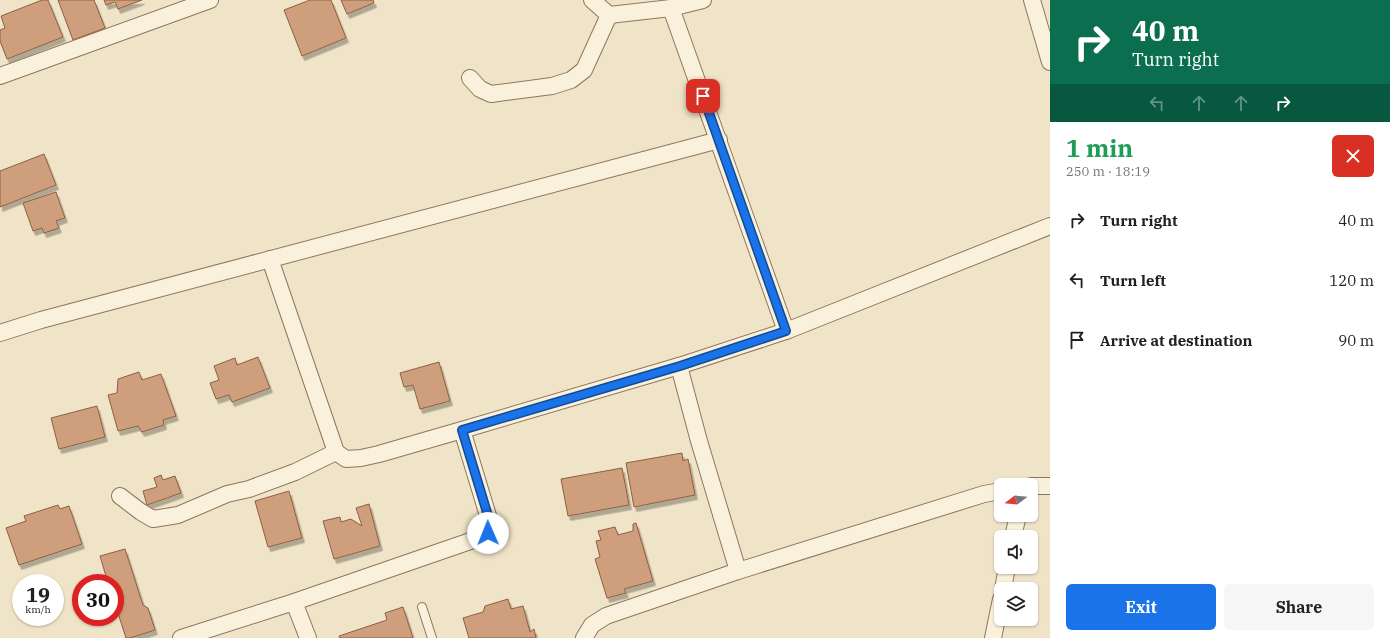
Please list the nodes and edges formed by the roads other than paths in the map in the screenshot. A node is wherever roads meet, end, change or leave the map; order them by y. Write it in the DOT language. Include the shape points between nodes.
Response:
graph roads {
  1 [pos="210,0"];
  2 [pos="592,0"];
  3 [pos="703,0"];
  4 [pos="1032,0"];
  5 [pos="671,8"];
  6 [pos="609,15"];
  7 [pos="1050,62"];
  8 [pos="0,76"];
  9 [pos="470,78"];
  10 [pos="719,140"];
  11 [pos="1050,226"];
  12 [pos="270,259"];
  13 [pos="786,331"];
  14 [pos="0,333"];
  15 [pos="680,366"];
  16 [pos="462,430"];
  17 [pos="336,452"];
  18 [pos="1038,486"];
  19 [pos="1050,486"];
  20 [pos="994,492"];
  21 [pos="120,496"];
  22 [pos="738,571"];
  23 [pos="294,602"];
  24 [pos="422,607"];
  25 [pos="995,626"];
  26 [pos="181,638"];
  27 [pos="308,638"];
  28 [pos="432,638"];
  29 [pos="584,638"];
  30 [pos="993,638"];
  1 -- 8 [label="street"];
  2 -- 6 [label="street"];
  3 -- 5 [label="street"];
  4 -- 7 [label="street"];
  5 -- 6 [label="street"];
  5 -- 10 [label="street"];
  6 -- 9 [label="street" via="584,70 572,80 552,86 491,94 480,89"];
  10 -- 12 [label="street"];
  10 -- 13 [label="street"];
  11 -- 13 [label="street"];
  12 -- 14 [label="street"];
  12 -- 17 [label="street"];
  13 -- 15 [label="street"];
  15 -- 16 [label="street"];
  15 -- 22 [label="street" via="699,441"];
  16 -- 17 [label="street" via="361,458 346,459"];
  16 -- 23 [label="street" via="489,519 488,533"];
  17 -- 21 [label="street" via="295,472 249,489 227,494 178,515 153,518"];
  18 -- 19 [label="street"];
  20 -- 22 [label="street"];
  22 -- 29 [label="street" via="606,616 592,625"];
  23 -- 26 [label="street"];
  23 -- 27 [label="street"];
  24 -- 28 [label="lane"];
  25 -- 30 [label="street"];
}
